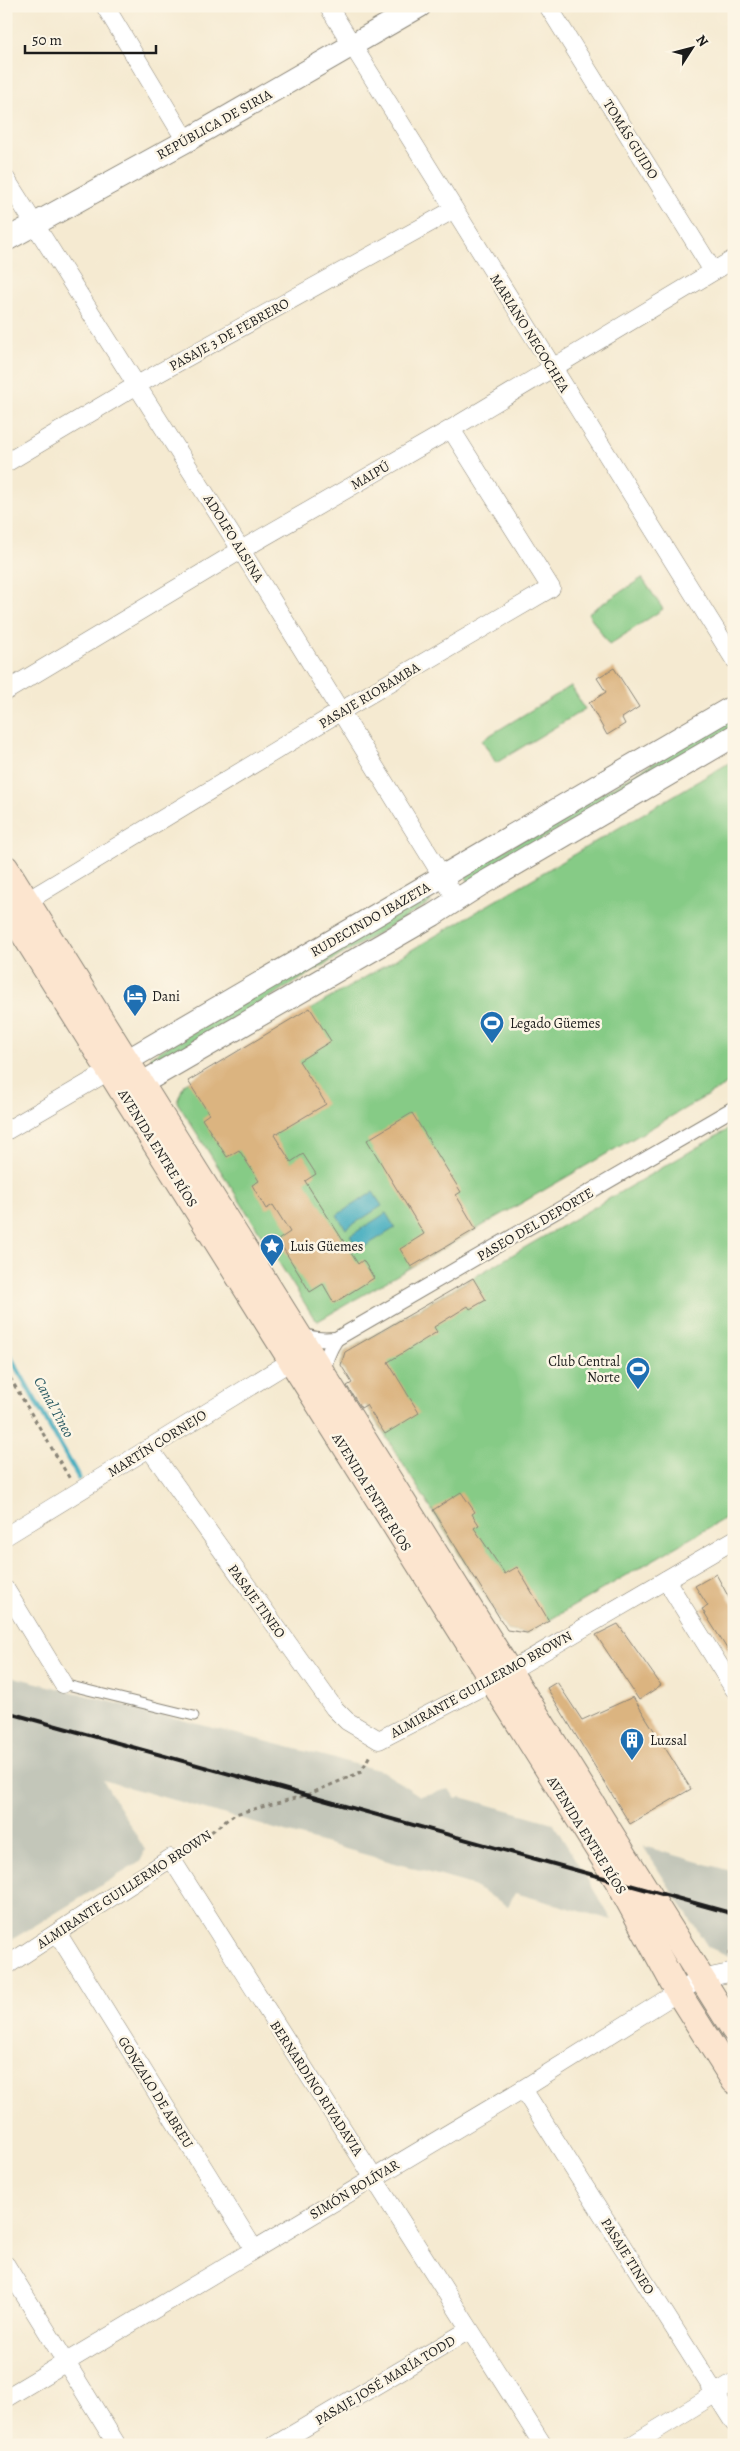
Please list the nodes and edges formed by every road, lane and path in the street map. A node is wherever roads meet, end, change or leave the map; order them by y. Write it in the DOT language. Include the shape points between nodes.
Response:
graph roads {
  1 [pos="105,6"];
  2 [pos="328,6"];
  3 [pos="420,6"];
  4 [pos="548,6"];
  5 [pos="353,46"];
  6 [pos="186,140"];
  7 [pos="6,180"];
  8 [pos="453,210"];
  9 [pos="34,224"];
  10 [pos="6,240"];
  11 [pos="734,259"];
  12 [pos="713,271"];
  13 [pos="552,368"];
  14 [pos="137,385"];
  15 [pos="451,429"];
  16 [pos="6,463"];
  17 [pos="241,550"];
  18 [pos="734,659"];
  19 [pos="6,691"];
  20 [pos="734,706"];
  21 [pos="341,711"];
  22 [pos="734,736"];
  23 [pos="6,868"];
  24 [pos="443,876"];
  25 [pos="457,900"];
  26 [pos="12,907"];
  27 [pos="117,1066"];
  28 [pos="132,1089"];
  29 [pos="734,1108"];
  30 [pos="6,1131"];
  31 [pos="336,1339"];
  32 [pos="299,1348"];
  33 [pos="6,1371"];
  34 [pos="324,1377"];
  35 [pos="149,1448"];
  36 [pos="77,1493"];
  37 [pos="6,1536"];
  38 [pos="734,1540"];
  39 [pos="666,1580"];
  40 [pos="6,1590"];
  41 [pos="500,1676"];
  42 [pos="63,1684"];
  43 [pos="734,1689"];
  44 [pos="194,1716"];
  45 [pos="379,1740"];
  46 [pos="612,1854"];
  47 [pos="171,1858"];
  48 [pos="58,1934"];
  49 [pos="6,1966"];
  50 [pos="734,1972"];
  51 [pos="701,1979"];
  52 [pos="678,1992"];
  53 [pos="734,2030"];
  54 [pos="734,2081"];
  55 [pos="523,2089"];
  56 [pos="374,2177"];
  57 [pos="254,2249"];
  58 [pos="6,2265"];
  59 [pos="469,2330"];
  60 [pos="66,2363"];
  61 [pos="734,2382"];
  62 [pos="715,2394"];
  63 [pos="6,2398"];
  64 [pos="734,2423"];
  65 [pos="116,2445"];
  66 [pos="275,2445"];
  67 [pos="543,2445"];
  68 [pos="632,2445"];
  1 -- 6 [label="street"];
  2 -- 5 [label="street, MARIANO NECOCHEA"];
  3 -- 5 [label="street, REPÚBLICA DE SIRIA"];
  4 -- 12 [label="street, TOMÁS GUIDO"];
  5 -- 6 [label="street, REPÚBLICA DE SIRIA"];
  5 -- 8 [label="street, MARIANO NECOCHEA"];
  6 -- 9 [label="street, REPÚBLICA DE SIRIA"];
  7 -- 9 [label="street, ADOLFO ALSINA"];
  8 -- 13 [label="street, MARIANO NECOCHEA"];
  8 -- 14 [label="street, PASAJE 3 DE FEBRERO"];
  9 -- 10 [label="street, REPÚBLICA DE SIRIA"];
  9 -- 14 [label="street, ADOLFO ALSINA"];
  11 -- 12 [label="street, MAIPÚ"];
  12 -- 13 [label="street, MAIPÚ"];
  13 -- 15 [label="street, MAIPÚ"];
  13 -- 18 [label="street, MARIANO NECOCHEA"];
  14 -- 16 [label="street, PASAJE 3 DE FEBRERO"];
  14 -- 17 [label="street, ADOLFO ALSINA"];
  15 -- 17 [label="street, MAIPÚ"];
  15 -- 21 [label="street, PASAJE RIOBAMBA" via="551,588"];
  17 -- 19 [label="street, MAIPÚ"];
  17 -- 21 [label="street, ADOLFO ALSINA"];
  20 -- 24 [label="street, RUDECINDO IBAZETA"];
  21 -- 24 [label="street, ADOLFO ALSINA"];
  21 -- 26 [label="street, PASAJE RIOBAMBA"];
  22 -- 25 [label="street, RUDECINDO IBAZETA"];
  23 -- 26 [label="main road, AVENIDA ENTRE RÍOS"];
  24 -- 25 [label="street, ADOLFO ALSINA"];
  24 -- 27 [label="street, RUDECINDO IBAZETA"];
  25 -- 28 [label="street, RUDECINDO IBAZETA"];
  26 -- 27 [label="main road, AVENIDA ENTRE RÍOS"];
  27 -- 28 [label="main road, AVENIDA ENTRE RÍOS"];
  27 -- 30 [label="street, RUDECINDO IBAZETA"];
  28 -- 32 [label="main road, AVENIDA ENTRE RÍOS"];
  29 -- 31 [label="street, PASEO DEL DEPORTE"];
  31 -- 32 [label="street" via="307,1337"];
  31 -- 34 [label="street" via="324,1366"];
  32 -- 34 [label="main road, AVENIDA ENTRE RÍOS"];
  32 -- 35 [label="street, MARTÍN CORNEJO"];
  32 -- 41 [label="main road, AVENIDA ENTRE RÍOS"];
  33 -- 36 [label="path"];
  34 -- 41 [label="main road, AVENIDA ENTRE RÍOS"];
  35 -- 36 [label="street, MARTÍN CORNEJO"];
  35 -- 45 [label="street, PASAJE TINEO" via="334,1708 347,1721"];
  36 -- 37 [label="street, MARTÍN CORNEJO"];
  38 -- 39 [label="street, ALMIRANTE GUILLERMO BROWN"];
  39 -- 41 [label="street, ALMIRANTE GUILLERMO BROWN"];
  39 -- 43 [label="street"];
  40 -- 42 [label="street"];
  41 -- 45 [label="street, ALMIRANTE GUILLERMO BROWN"];
  41 -- 46 [label="main road, AVENIDA ENTRE RÍOS"];
  42 -- 44 [label="lane"];
  45 -- 47 [label="path, ALMIRANTE GUILLERMO BROWN" via="361,1772 307,1795 235,1814 194,1846"];
  46 -- 51 [label="main road, AVENIDA ENTRE RÍOS"];
  46 -- 52 [label="main road, AVENIDA ENTRE RÍOS"];
  47 -- 48 [label="street, ALMIRANTE GUILLERMO BROWN"];
  47 -- 56 [label="street, BERNARDINO RIVADAVIA"];
  48 -- 49 [label="street, ALMIRANTE GUILLERMO BROWN"];
  48 -- 57 [label="street, GONZALO DE ABREU"];
  50 -- 51 [label="street, SIMÓN BOLÍVAR"];
  51 -- 52 [label="street, SIMÓN BOLÍVAR"];
  51 -- 53 [label="main road, AVENIDA ENTRE RÍOS"];
  52 -- 54 [label="main road, AVENIDA ENTRE RÍOS"];
  52 -- 55 [label="street, SIMÓN BOLÍVAR"];
  55 -- 56 [label="street, SIMÓN BOLÍVAR"];
  55 -- 62 [label="street, PASAJE TINEO"];
  56 -- 57 [label="street, SIMÓN BOLÍVAR"];
  56 -- 59 [label="street, BERNARDINO RIVADAVIA"];
  57 -- 60 [label="street, SIMÓN BOLÍVAR"];
  58 -- 60 [label="street"];
  59 -- 66 [label="street, PASAJE JOSÉ MARÍA TODD"];
  59 -- 67 [label="street, BERNARDINO RIVADAVIA"];
  60 -- 63 [label="street, SIMÓN BOLÍVAR"];
  60 -- 65 [label="street"];
  61 -- 62 [label="street"];
  62 -- 64 [label="street, PASAJE TINEO"];
  62 -- 68 [label="street"];
}
